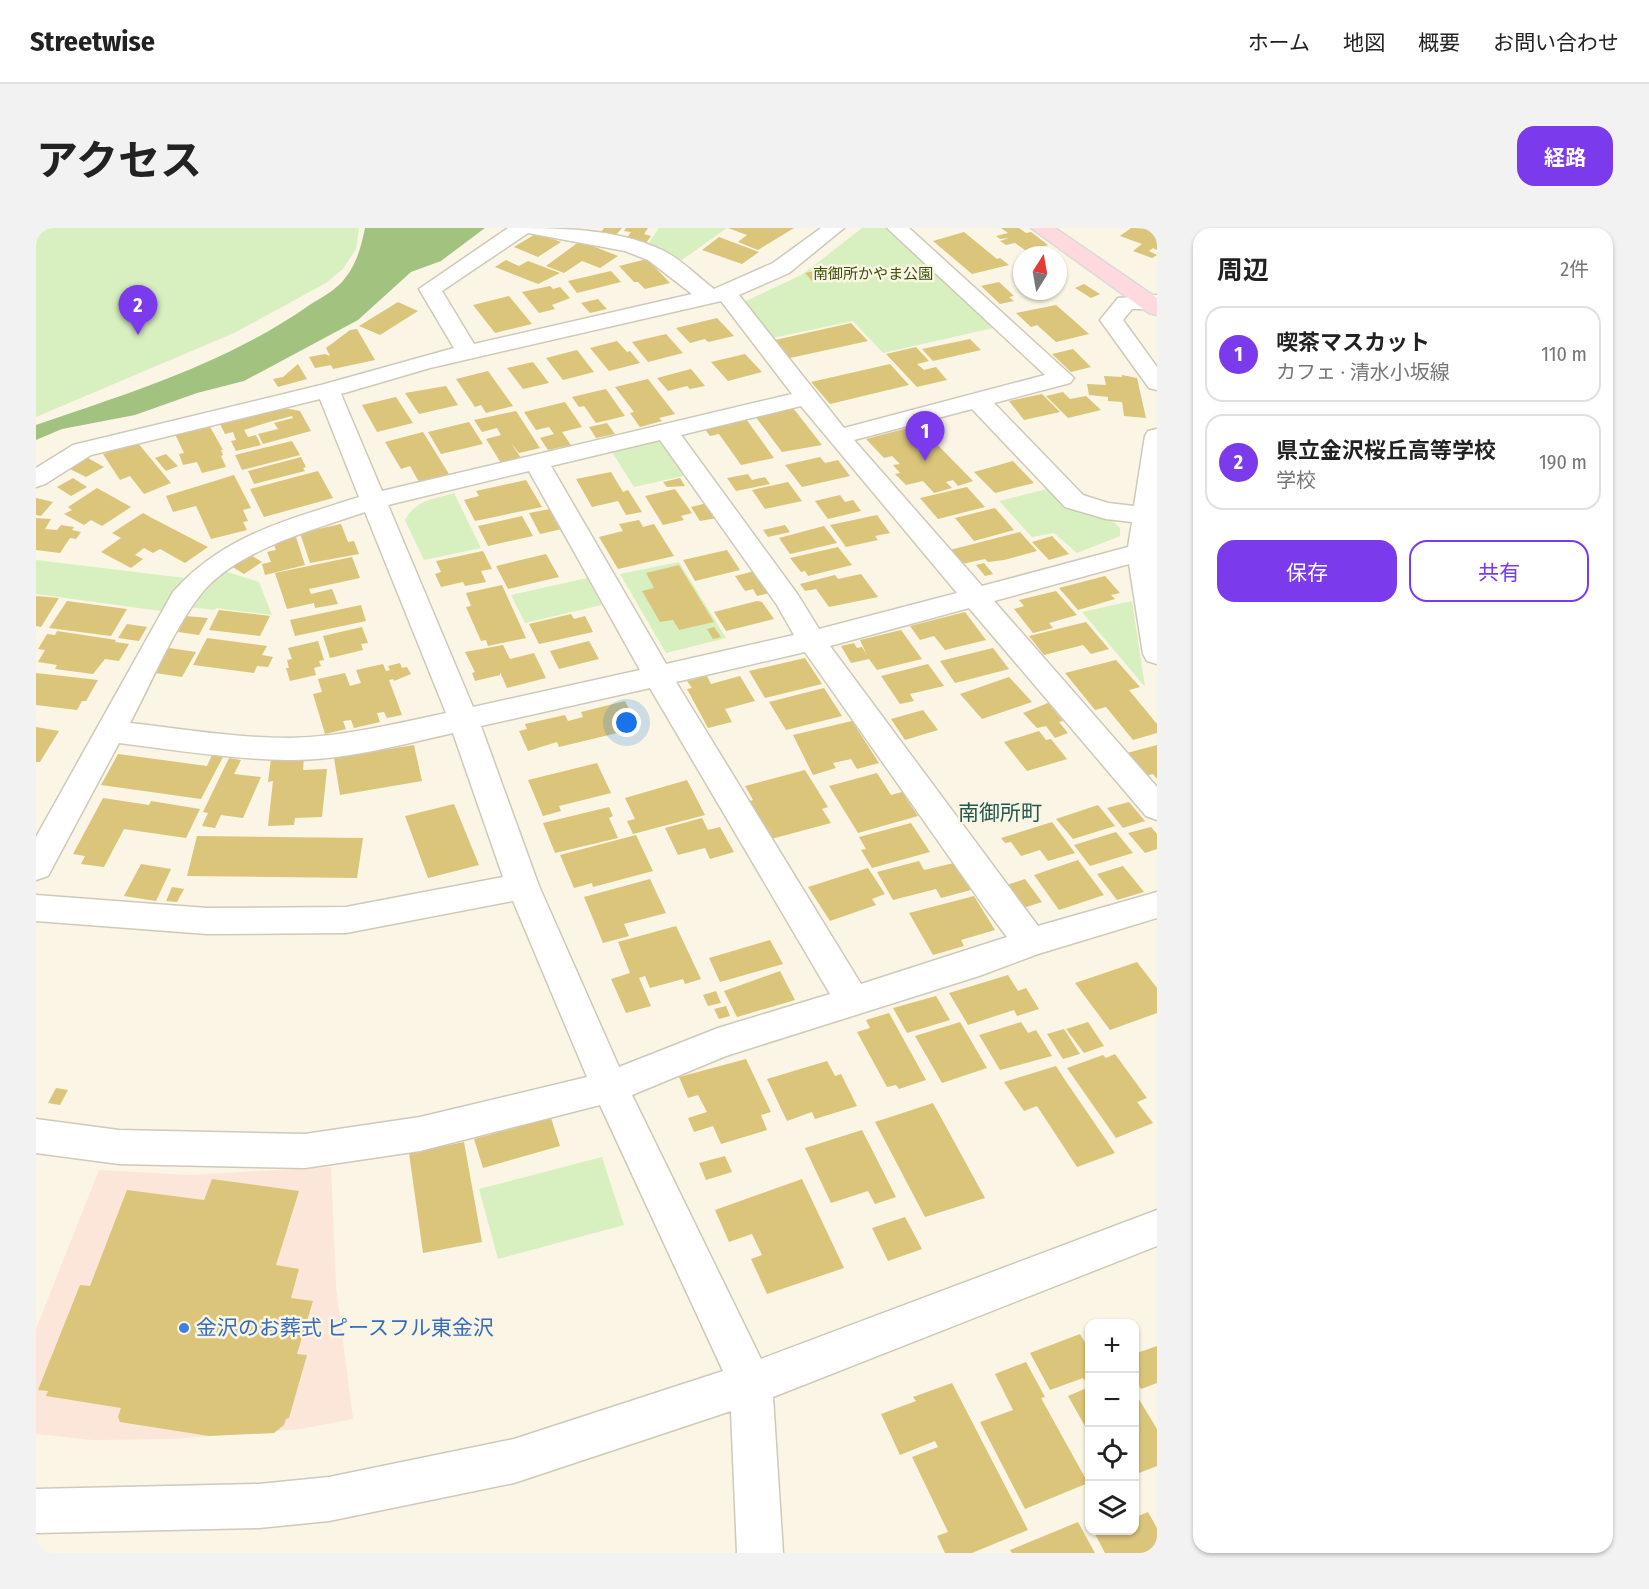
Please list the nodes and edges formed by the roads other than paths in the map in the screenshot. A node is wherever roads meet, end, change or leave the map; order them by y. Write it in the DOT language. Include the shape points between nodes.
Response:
graph roads {
  1 [pos="522,228"];
  2 [pos="533,228"];
  3 [pos="834,228"];
  4 [pos="897,228"];
  5 [pos="1041,228"];
  6 [pos="718,295"];
  7 [pos="1154,304"];
  8 [pos="468,352"];
  9 [pos="1157,383"];
  10 [pos="328,390"];
  11 [pos="809,398"];
  12 [pos="978,400"];
  13 [pos="665,430"];
  14 [pos="1157,436"];
  15 [pos="838,437"];
  16 [pos="536,461"];
  17 [pos="36,479"];
  18 [pos="372,501"];
  19 [pos="1146,515"];
  20 [pos="1149,547"];
  21 [pos="977,595"];
  22 [pos="812,641"];
  23 [pos="1157,654"];
  24 [pos="657,674"];
  25 [pos="464,720"];
  26 [pos="109,731"];
  27 [pos="1157,808"];
  28 [pos="36,867"];
  29 [pos="523,886"];
  30 [pos="1157,905"];
  31 [pos="36,908"];
  32 [pos="1031,942"];
  33 [pos="852,1000"];
  34 [pos="610,1087"];
  35 [pos="36,1136"];
  36 [pos="1157,1228"];
  37 [pos="751,1384"];
  38 [pos="36,1511"];
  39 [pos="760,1553"];
  1 -- 8 [label="street" via="430,289"];
  2 -- 6 [label="street" via="630,246 656,255"];
  3 -- 6 [label="street" via="781,268"];
  4 -- 12 [label="street" via="1062,378"];
  5 -- 7 [label="main road"];
  6 -- 8 [label="street"];
  6 -- 11 [label="street"];
  7 -- 9 [label="street" via="1126,303 1111,320"];
  8 -- 10 [label="street"];
  10 -- 17 [label="street" via="82,450"];
  10 -- 18 [label="street"];
  11 -- 13 [label="street"];
  11 -- 15 [label="street"];
  12 -- 15 [label="street"];
  12 -- 19 [label="street" via="1074,501 1106,511"];
  13 -- 16 [label="street"];
  13 -- 22 [label="street" via="788,601"];
  14 -- 19 [label="street"];
  15 -- 21 [label="street"];
  16 -- 18 [label="street"];
  16 -- 24 [label="street"];
  18 -- 25 [label="street"];
  18 -- 26 [label="street" via="255,541 201,578 183,598"];
  19 -- 20 [label="street"];
  20 -- 21 [label="street"];
  20 -- 23 [label="street"];
  21 -- 22 [label="street"];
  21 -- 27 [label="street"];
  22 -- 24 [label="street"];
  22 -- 32 [label="street"];
  24 -- 25 [label="street"];
  24 -- 33 [label="street"];
  25 -- 26 [label="street" via="365,742 289,749"];
  25 -- 29 [label="street"];
  26 -- 28 [label="street"];
  29 -- 31 [label="street" via="346,920 207,921"];
  29 -- 34 [label="street"];
  30 -- 32 [label="street"];
  32 -- 33 [label="street"];
  33 -- 34 [label="street" via="718,1044"];
  34 -- 35 [label="street" via="420,1134 305,1151 119,1147"];
  34 -- 37 [label="street"];
  36 -- 37 [label="street"];
  37 -- 38 [label="street" via="514,1461 339,1497 260,1506"];
  37 -- 39 [label="street"];
}
